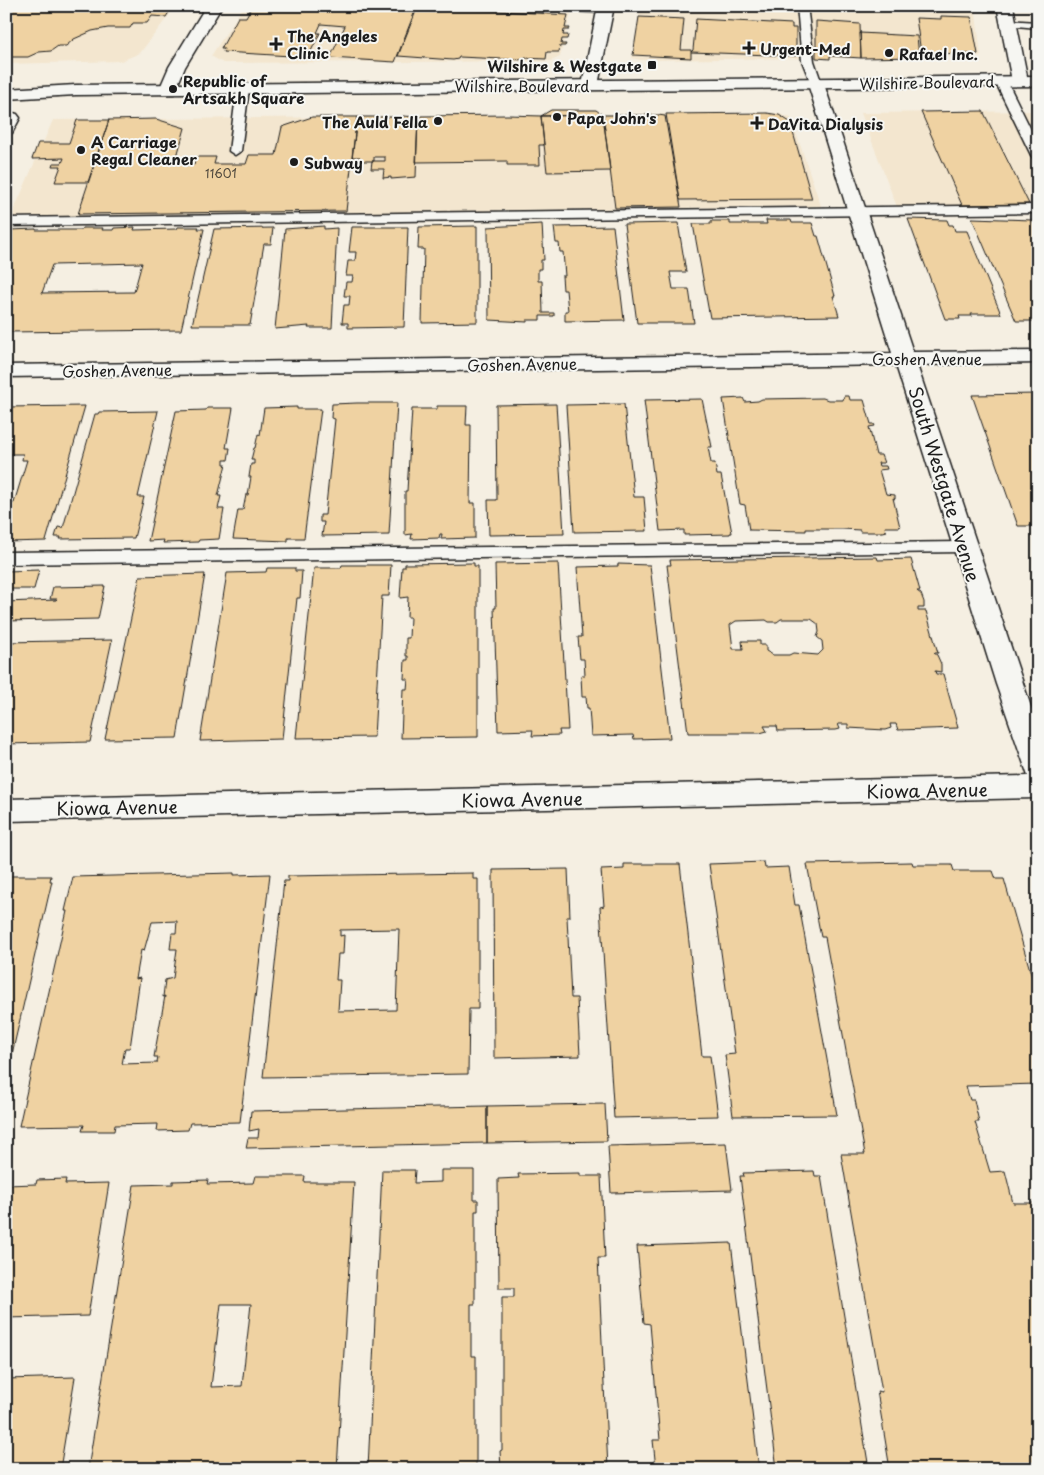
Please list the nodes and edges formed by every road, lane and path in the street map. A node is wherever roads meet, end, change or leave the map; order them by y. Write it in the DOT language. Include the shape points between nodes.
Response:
graph roads {
  1 [pos="214,6"];
  2 [pos="535,6"];
  3 [pos="802,6"];
  4 [pos="1005,6"];
  5 [pos="606,8"];
  6 [pos="1008,24"];
  7 [pos="1038,25"];
  8 [pos="1001,81"];
  9 [pos="1020,81"];
  10 [pos="1038,81"];
  11 [pos="816,84"];
  12 [pos="590,85"];
  13 [pos="243,88"];
  14 [pos="168,90"];
  15 [pos="6,94"];
  16 [pos="6,116"];
  17 [pos="6,129"];
  18 [pos="235,151"];
  19 [pos="1038,157"];
  20 [pos="1038,209"];
  21 [pos="859,212"];
  22 [pos="6,222"];
  23 [pos="1038,357"];
  24 [pos="905,358"];
  25 [pos="6,372"];
  26 [pos="964,547"];
  27 [pos="6,558"];
  28 [pos="1038,769"];
  29 [pos="1038,787"];
  30 [pos="6,810"];
  1 -- 14 [label="street" via="177,67"];
  2 -- 5 [label="lane"];
  3 -- 11 [label="lane" via="808,61"];
  4 -- 6 [label="street"];
  5 -- 12 [label="street"];
  6 -- 7 [label="lane"];
  6 -- 9 [label="street"];
  8 -- 9 [label="street, Wilshire Boulevard"];
  8 -- 11 [label="street, Wilshire Boulevard"];
  8 -- 19 [label="lane"];
  9 -- 10 [label="street, Wilshire Boulevard"];
  11 -- 12 [label="street, Wilshire Boulevard"];
  11 -- 21 [label="street, South Westgate Avenue"];
  12 -- 13 [label="street, Wilshire Boulevard"];
  13 -- 14 [label="street, Wilshire Boulevard"];
  13 -- 18 [label="lane"];
  14 -- 15 [label="street, Wilshire Boulevard"];
  16 -- 17 [label="street" via="11,118"];
  20 -- 21 [label="lane"];
  21 -- 22 [label="lane"];
  21 -- 24 [label="street, South Westgate Avenue"];
  23 -- 24 [label="street, Goshen Avenue"];
  24 -- 25 [label="street, Goshen Avenue"];
  24 -- 26 [label="street, South Westgate Avenue"];
  26 -- 27 [label="lane"];
  26 -- 28 [label="street, South Westgate Avenue"];
  29 -- 30 [label="street, Kiowa Avenue"];
}
